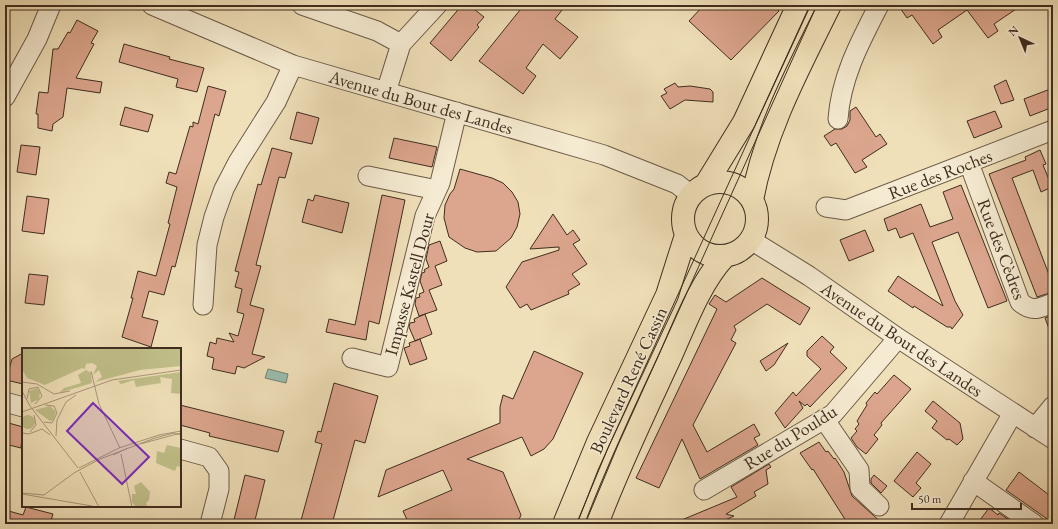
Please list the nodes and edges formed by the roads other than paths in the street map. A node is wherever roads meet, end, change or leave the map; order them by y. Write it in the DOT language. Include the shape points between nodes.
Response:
graph roads {
  1 [pos="51,5"];
  2 [pos="152,5"];
  3 [pos="302,5"];
  4 [pos="437,5"];
  5 [pos="798,5"];
  6 [pos="830,5"];
  7 [pos="879,5"];
  8 [pos="401,44"];
  9 [pos="293,65"];
  10 [pos="386,92"];
  11 [pos="5,97"];
  12 [pos="457,112"];
  13 [pos="838,119"];
  14 [pos="1053,130"];
  15 [pos="969,163"];
  16 [pos="368,176"];
  17 [pos="437,190"];
  18 [pos="698,190"];
  19 [pos="752,200"];
  20 [pos="826,207"];
  21 [pos="686,235"];
  22 [pos="751,240"];
  23 [pos="725,256"];
  24 [pos="1053,303"];
  25 [pos="203,305"];
  26 [pos="898,338"];
  27 [pos="352,358"];
  28 [pos="5,402"];
  29 [pos="1053,406"];
  30 [pos="22,407"];
  31 [pos="1013,413"];
  32 [pos="824,419"];
  33 [pos="1035,428"];
  34 [pos="1053,440"];
  35 [pos="181,449"];
  36 [pos="973,482"];
  37 [pos="704,490"];
  38 [pos="879,506"];
  39 [pos="210,524"];
  40 [pos="564,524"];
  41 [pos="596,524"];
  42 [pos="949,524"];
  43 [pos="1034,524"];
  1 -- 11 [label="street" via="37,39"];
  2 -- 9 [label="street, Avenue du Bout des Landes"];
  3 -- 8 [label="street" via="377,31"];
  4 -- 8 [label="street"];
  5 -- 18 [label="main road" via="744,122"];
  6 -- 19 [label="main road" via="774,124 760,164"];
  7 -- 13 [label="street" via="856,49 841,93"];
  8 -- 10 [label="street"];
  9 -- 10 [label="street, Avenue du Bout des Landes"];
  9 -- 25 [label="street" via="276,102 238,162 221,196 207,245"];
  10 -- 12 [label="street, Avenue du Bout des Landes"];
  12 -- 17 [label="street, Impasse Kastell Dour"];
  12 -- 18 [label="street, Avenue du Bout des Landes" via="604,155"];
  14 -- 15 [label="street, Rue des Roches"];
  15 -- 20 [label="street, Rue des Roches" via="846,210"];
  15 -- 24 [label="street, Rue des Cèdres" via="1020,302 1028,309 1037,309"];
  16 -- 17 [label="street, Impasse Kastell Dour"];
  17 -- 27 [label="street, Impasse Kastell Dour" via="425,216 388,367"];
  18 -- 19 [label="main road" via="717,182 732,184 745,191"];
  18 -- 21 [label="main road" via="683,214"];
  19 -- 22 [label="main road" via="757,220"];
  21 -- 23 [label="main road" via="702,252"];
  21 -- 40 [label="main road, Boulevard René Cassin" via="667,295 598,442"];
  22 -- 23 [label="main road" via="737,252"];
  22 -- 26 [label="street, Avenue du Bout des Landes" via="809,276"];
  23 -- 41 [label="main road, Boulevard René Cassin" via="691,311 611,485"];
  26 -- 31 [label="street, Avenue du Bout des Landes"];
  26 -- 32 [label="street, Rue du Pouldu" via="833,414"];
  28 -- 30 [label="street"];
  29 -- 33 [label="street"];
  31 -- 33 [label="street, Avenue du Bout des Landes"];
  31 -- 36 [label="street"];
  32 -- 37 [label="street, Rue du Pouldu"];
  32 -- 38 [label="street" via="859,470 860,488"];
  33 -- 34 [label="street, Avenue du Bout des Landes"];
  35 -- 39 [label="street" via="209,457 219,471 219,489"];
  36 -- 42 [label="street"];
  36 -- 43 [label="street"];
}
